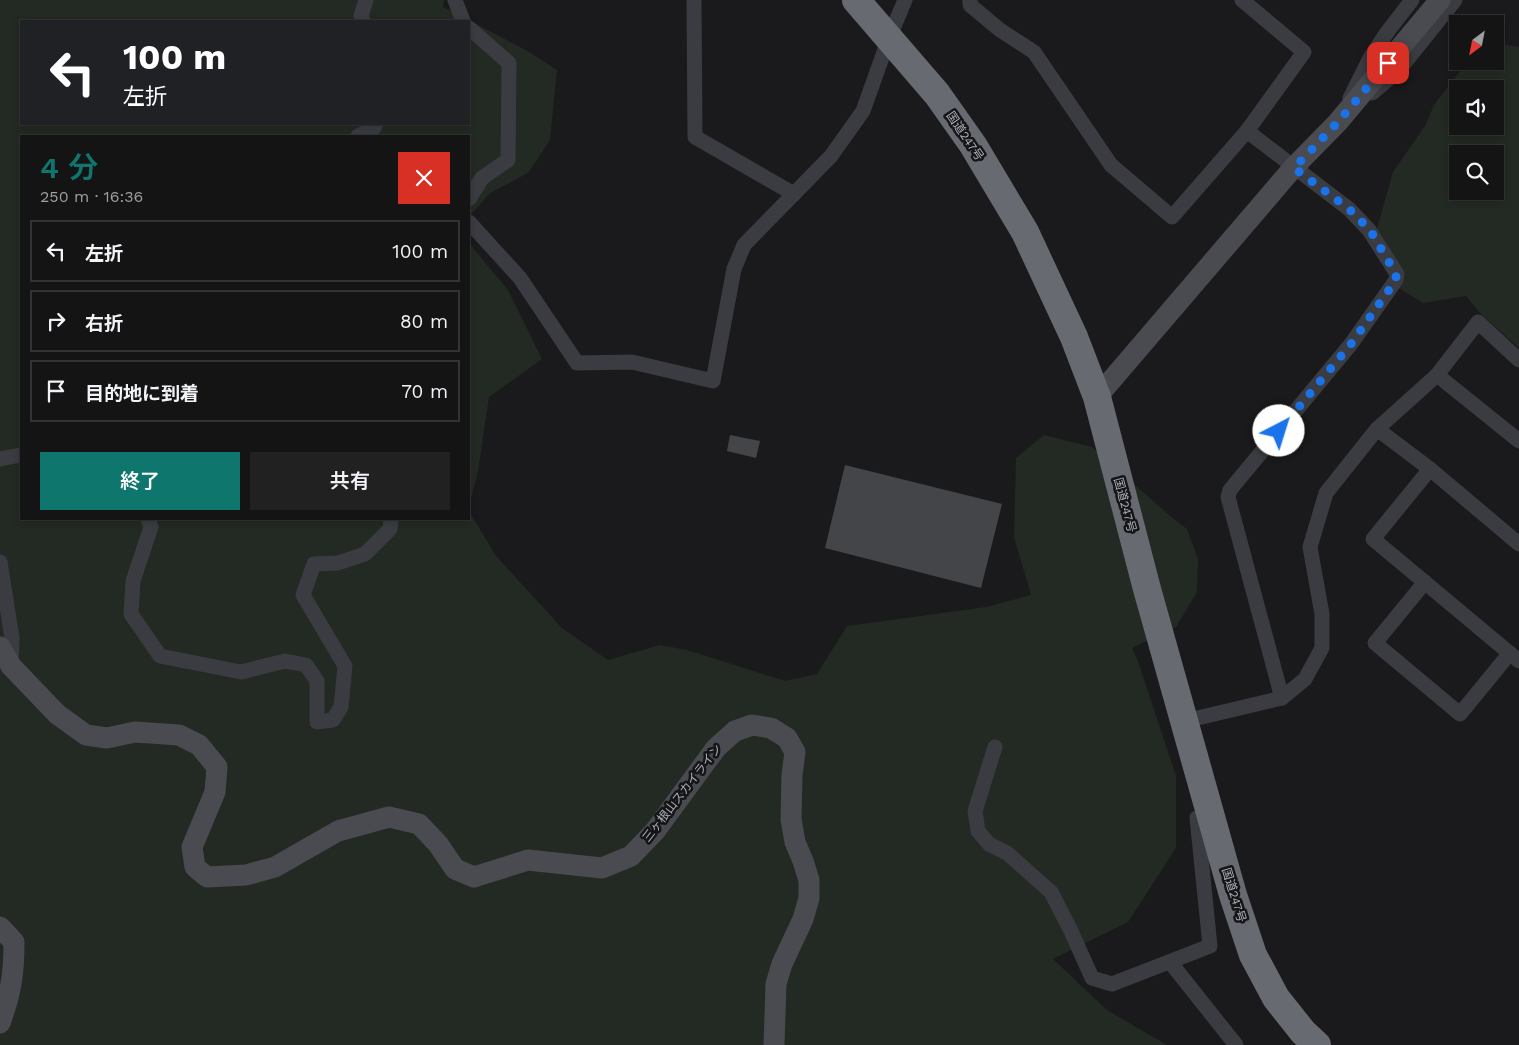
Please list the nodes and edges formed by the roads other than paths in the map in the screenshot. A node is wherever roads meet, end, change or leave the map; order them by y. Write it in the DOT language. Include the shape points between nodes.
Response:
graph roads {
  1 [pos="366,0"];
  2 [pos="455,0"];
  3 [pos="694,0"];
  4 [pos="856,0"];
  5 [pos="906,0"];
  6 [pos="970,0"];
  7 [pos="1242,0"];
  8 [pos="1412,0"];
  9 [pos="1440,0"];
  10 [pos="1455,0"];
  11 [pos="363,20"];
  12 [pos="463,20"];
  13 [pos="470,29"];
  14 [pos="889,38"];
  15 [pos="1338,122"];
  16 [pos="376,125"];
  17 [pos="1247,131"];
  18 [pos="360,135"];
  19 [pos="1294,168"];
  20 [pos="794,194"];
  21 [pos="470,197"];
  22 [pos="470,223"];
  23 [pos="1519,360"];
  24 [pos="1437,375"];
  25 [pos="1097,397"];
  26 [pos="1377,430"];
  27 [pos="1519,441"];
  28 [pos="20,455"];
  29 [pos="0,459"];
  30 [pos="1430,469"];
  31 [pos="148,520"];
  32 [pos="391,520"];
  33 [pos="1519,544"];
  34 [pos="0,562"];
  35 [pos="1425,582"];
  36 [pos="0,647"];
  37 [pos="1515,657"];
  38 [pos="10,666"];
  39 [pos="1282,698"];
  40 [pos="1185,721"];
  41 [pos="995,746"];
  42 [pos="1210,812"];
  43 [pos="0,927"];
  44 [pos="1170,962"];
  45 [pos="0,1023"];
  46 [pos="774,1045"];
  47 [pos="1236,1045"];
  48 [pos="1317,1045"];
  1 -- 11 [label="street"];
  2 -- 12 [label="street"];
  3 -- 20 [label="street" via="695,137"];
  4 -- 14 [label="highway, 国道247号"];
  5 -- 14 [label="street"];
  6 -- 17 [label="street" via="970,5 1000,30 1034,52 1111,165 1172,217"];
  7 -- 17 [label="street" via="1304,52"];
  8 -- 15 [label="street" via="1370,58"];
  9 -- 15 [label="street"];
  10 -- 15 [label="street" via="1398,71"];
  13 -- 21 [label="street" via="509,63 508,160 482,178"];
  14 -- 20 [label="street" via="863,111 831,156"];
  14 -- 25 [label="highway, 国道247号" via="937,94 973,145 1025,232 1074,337"];
  15 -- 19 [label="street"];
  16 -- 18 [label="street"];
  17 -- 19 [label="street"];
  19 -- 25 [label="street"];
  19 -- 39 [label="street" via="1349,209 1370,230 1396,274 1396,280 1351,344 1230,490 1228,497"];
  20 -- 22 [label="street" via="744,245 734,269 713,380 632,362 577,363 520,278"];
  23 -- 24 [label="street" via="1478,322"];
  24 -- 26 [label="street"];
  24 -- 27 [label="street"];
  25 -- 40 [label="highway, 国道247号"];
  26 -- 30 [label="street"];
  26 -- 39 [label="street" via="1326,493 1310,547 1322,614 1322,648 1305,680"];
  28 -- 29 [label="street"];
  30 -- 33 [label="street"];
  30 -- 35 [label="street" via="1373,539"];
  31 -- 32 [label="street" via="151,527 133,581 131,614 160,656 241,672 286,661 306,665 317,682 317,722 333,720 341,707 345,666 303,595 314,564 338,563 365,554 390,529"];
  34 -- 38 [label="street" via="12,638"];
  35 -- 37 [label="street"];
  35 -- 37 [label="street" via="1375,642 1460,714"];
  36 -- 38 [label="street, 三ヶ根山スカイライン"];
  38 -- 46 [label="street, 三ヶ根山スカイライン" via="57,714 86,735 107,738 135,732 178,735 199,746 216,766 215,792 192,847 195,867 207,877 246,875 275,867 338,831 389,817 419,824 455,869 474,877 528,860 602,868 631,856 655,831 716,748 736,731 752,726 771,728 787,738 794,752 791,819 795,842 809,880 809,898 803,919 776,984"];
  39 -- 40 [label="street"];
  40 -- 42 [label="highway, 国道247号"];
  41 -- 44 [label="street" via="975,811 978,831 989,844 1007,853 1051,892 1072,930 1092,978 1112,984"];
  42 -- 44 [label="street" via="1197,818 1210,946"];
  42 -- 48 [label="highway, 国道247号" via="1253,955 1276,998"];
  43 -- 45 [label="street" via="14,942 14,971"];
  44 -- 47 [label="street"];
}
